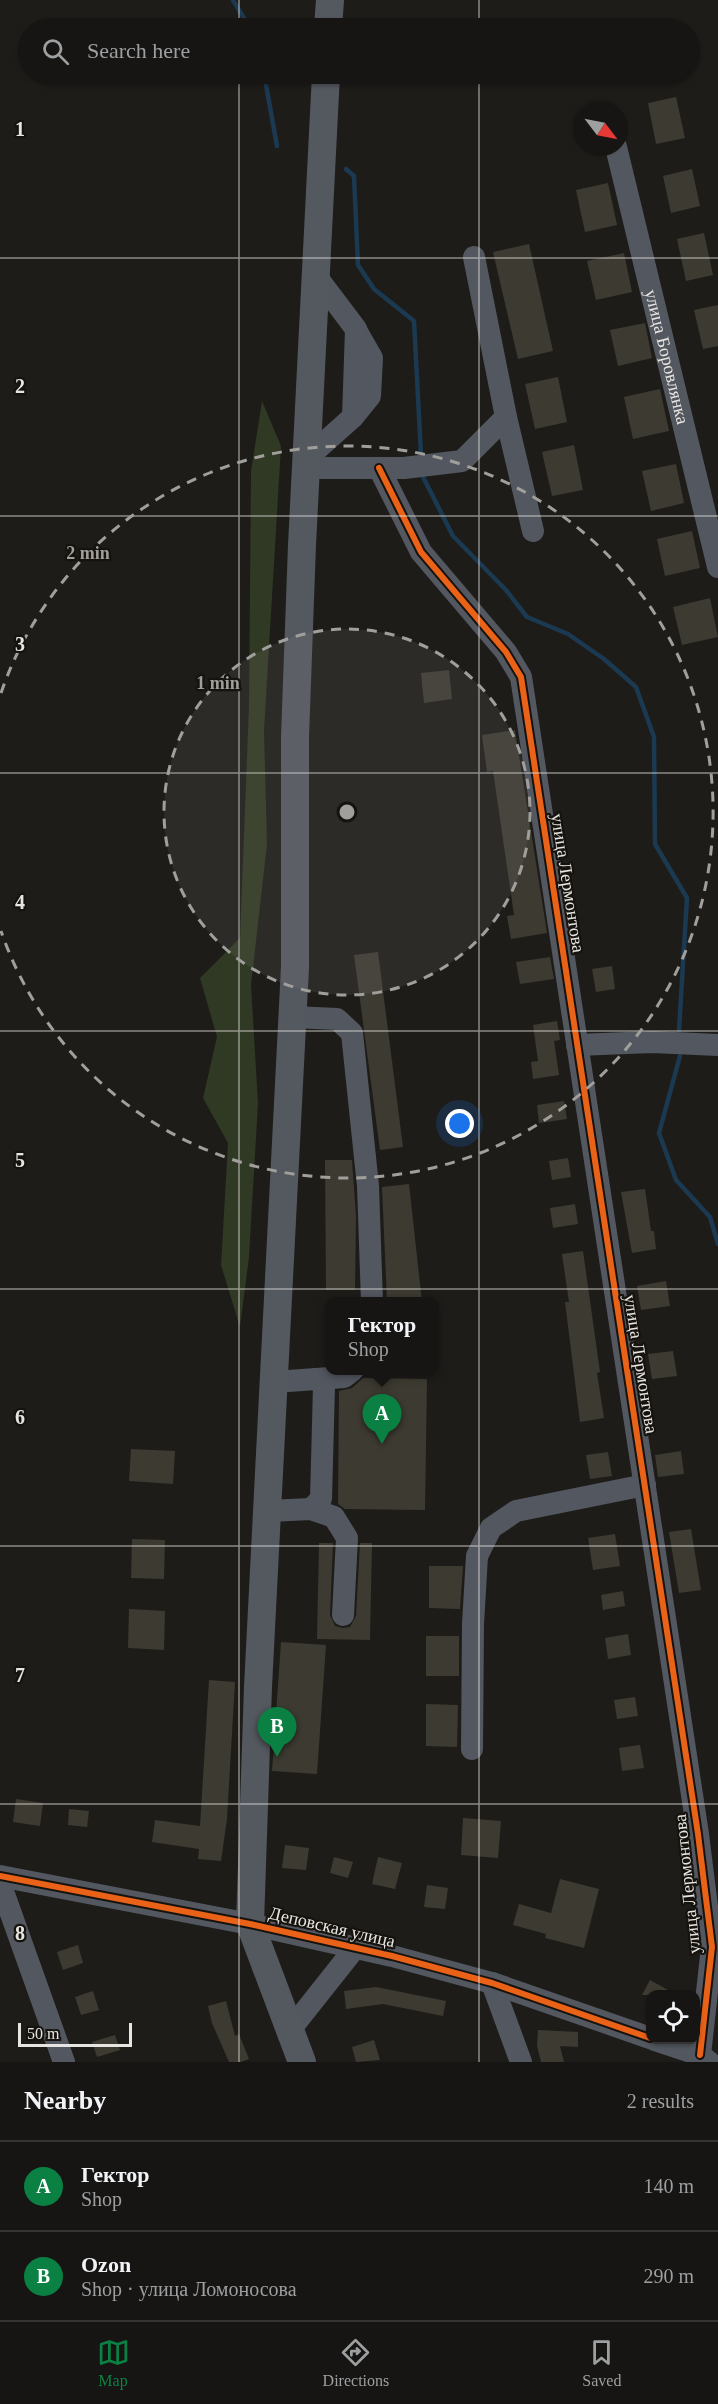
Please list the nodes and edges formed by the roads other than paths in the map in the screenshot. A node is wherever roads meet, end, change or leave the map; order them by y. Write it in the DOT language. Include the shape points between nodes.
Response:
graph roads {
  1 [pos="330,0"];
  2 [pos="329,18"];
  3 [pos="326,84"];
  4 [pos="618,156"];
  5 [pos="474,257"];
  6 [pos="316,276"];
  7 [pos="506,417"];
  8 [pos="306,463"];
  9 [pos="379,468"];
  10 [pos="533,531"];
  11 [pos="718,567"];
  12 [pos="293,1017"];
  13 [pos="578,1045"];
  14 [pos="712,1046"];
  15 [pos="372,1297"];
  16 [pos="347,1375"];
  17 [pos="316,1379"];
  18 [pos="274,1382"];
  19 [pos="645,1485"];
  20 [pos="311,1509"];
  21 [pos="267,1510"];
  22 [pos="344,1615"];
  23 [pos="472,1749"];
  24 [pos="0,1876"];
  25 [pos="0,1883"];
  26 [pos="250,1924"];
  27 [pos="355,1948"];
  28 [pos="492,1983"];
  29 [pos="290,2030"];
  30 [pos="646,2036"];
  31 [pos="665,2044"];
  32 [pos="704,2059"];
  33 [pos="64,2062"];
  34 [pos="302,2062"];
  35 [pos="521,2062"];
  1 -- 2 [label="main road"];
  3 -- 6 [label="main road"];
  4 -- 11 [label="street, улица Боровлянка"];
  5 -- 7 [label="street"];
  6 -- 8 [label="main road"];
  6 -- 8 [label="street" via="356,329 352,417"];
  7 -- 9 [label="street" via="462,460"];
  7 -- 10 [label="street"];
  8 -- 9 [label="street"];
  8 -- 12 [label="main road" via="295,737"];
  9 -- 13 [label="street, улица Лермонтова" via="421,552 506,652 521,677"];
  12 -- 15 [label="street" via="337,1019 352,1033 368,1186"];
  12 -- 18 [label="main road"];
  13 -- 14 [label="street" via="652,1042"];
  13 -- 19 [label="street, улица Лермонтова"];
  16 -- 17 [label="street"];
  17 -- 18 [label="street"];
  17 -- 20 [label="street" via="324,1386 321,1500"];
  18 -- 21 [label="main road"];
  19 -- 23 [label="street" via="516,1511 491,1528 477,1556 472,1624"];
  19 -- 32 [label="street, улица Лермонтова" via="712,1947"];
  20 -- 21 [label="street"];
  20 -- 22 [label="street" via="334,1517 347,1538"];
  21 -- 26 [label="main road"];
  24 -- 26 [label="street, Деповская улица"];
  25 -- 33 [label="street"];
  26 -- 27 [label="street, Деповская улица"];
  26 -- 29 [label="main road"];
  27 -- 28 [label="street, Деповская улица"];
  27 -- 29 [label="street"];
  28 -- 30 [label="street, Деповская улица"];
  28 -- 35 [label="street"];
  29 -- 34 [label="main road"];
  31 -- 32 [label="street"];
}
